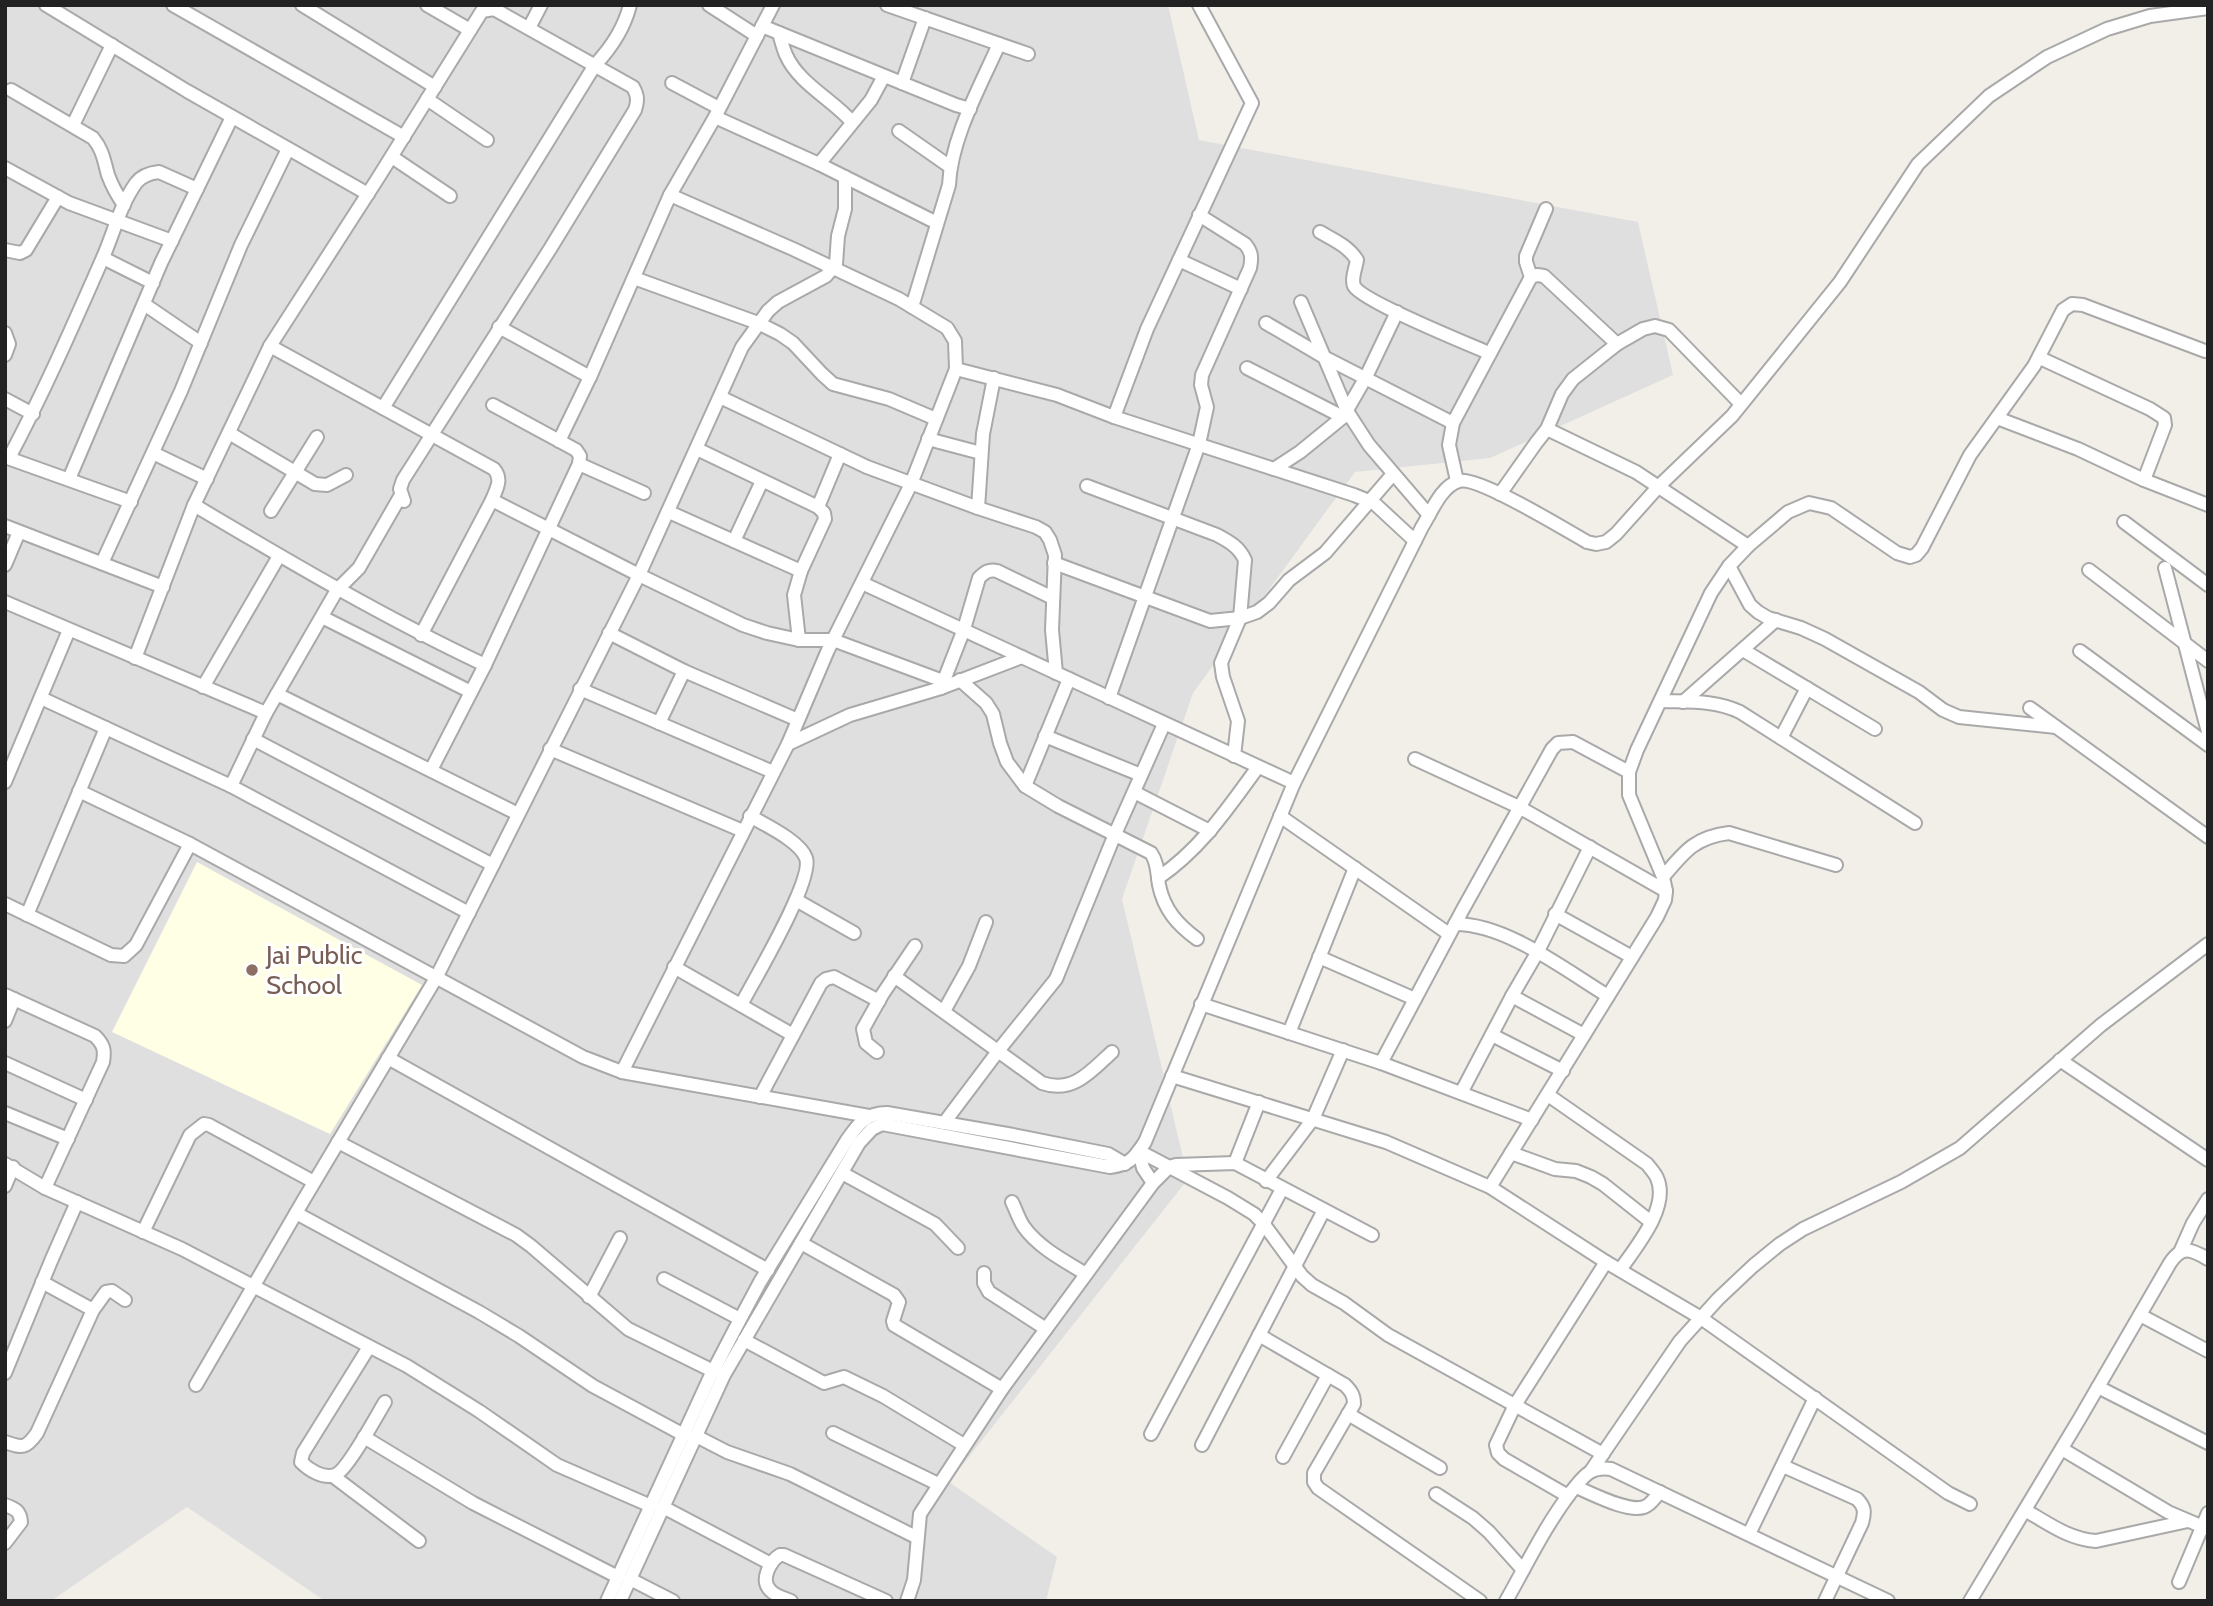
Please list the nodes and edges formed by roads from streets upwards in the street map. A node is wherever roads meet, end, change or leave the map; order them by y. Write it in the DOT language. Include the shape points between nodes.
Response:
graph roads {
  1 [pos="46,5"];
  2 [pos="173,5"];
  3 [pos="302,5"];
  4 [pos="427,5"];
  5 [pos="541,5"];
  6 [pos="630,5"];
  7 [pos="773,5"];
  8 [pos="887,5"];
  9 [pos="1199,5"];
  10 [pos="714,7"];
  11 [pos="2207,7"];
  12 [pos="187,9"];
  13 [pos="925,18"];
  14 [pos="529,29"];
  15 [pos="470,30"];
  16 [pos="760,31"];
  17 [pos="779,33"];
  18 [pos="999,44"];
  19 [pos="112,45"];
  20 [pos="1028,54"];
  21 [pos="595,65"];
  22 [pos="884,76"];
  23 [pos="673,83"];
  24 [pos="902,83"];
  25 [pos="435,87"];
  26 [pos="11,90"];
  27 [pos="427,99"];
  28 [pos="970,109"];
  29 [pos="717,113"];
  30 [pos="232,117"];
  31 [pos="852,122"];
  32 [pos="73,125"];
  33 [pos="899,131"];
  34 [pos="404,137"];
  35 [pos="487,140"];
  36 [pos="288,149"];
  37 [pos="392,157"];
  38 [pos="819,164"];
  39 [pos="949,166"];
  40 [pos="5,167"];
  41 [pos="845,177"];
  42 [pos="197,189"];
  43 [pos="368,194"];
  44 [pos="670,195"];
  45 [pos="450,196"];
  46 [pos="58,197"];
  47 [pos="124,205"];
  48 [pos="1546,209"];
  49 [pos="1199,215"];
  50 [pos="116,219"];
  51 [pos="937,223"];
  52 [pos="1320,232"];
  53 [pos="172,241"];
  54 [pos="5,250"];
  55 [pos="103,258"];
  56 [pos="1179,260"];
  57 [pos="834,268"];
  58 [pos="1531,277"];
  59 [pos="634,278"];
  60 [pos="153,283"];
  61 [pos="1241,289"];
  62 [pos="1301,302"];
  63 [pos="144,304"];
  64 [pos="912,307"];
  65 [pos="1397,312"];
  66 [pos="758,323"];
  67 [pos="1266,323"];
  68 [pos="499,327"];
  69 [pos="5,333"];
  70 [pos="201,343"];
  71 [pos="1616,344"];
  72 [pos="270,346"];
  73 [pos="2205,351"];
  74 [pos="1489,353"];
  75 [pos="5,355"];
  76 [pos="1324,357"];
  77 [pos="2040,358"];
  78 [pos="1247,368"];
  79 [pos="956,369"];
  80 [pos="590,377"];
  81 [pos="1366,377"];
  82 [pos="994,378"];
  83 [pos="720,397"];
  84 [pos="5,400"];
  85 [pos="1741,404"];
  86 [pos="493,405"];
  87 [pos="383,408"];
  88 [pos="33,414"];
  89 [pos="1345,414"];
  90 [pos="1114,416"];
  91 [pos="1997,418"];
  92 [pos="936,419"];
  93 [pos="1453,423"];
  94 [pos="1547,429"];
  95 [pos="229,433"];
  96 [pos="432,435"];
  97 [pos="317,437"];
  98 [pos="928,439"];
  99 [pos="559,441"];
  100 [pos="1199,444"];
  101 [pos="697,449"];
  102 [pos="153,453"];
  103 [pos="981,453"];
  104 [pos="840,454"];
  105 [pos="7,457"];
  106 [pos="579,464"];
  107 [pos="1274,469"];
  108 [pos="295,472"];
  109 [pos="1393,474"];
  110 [pos="346,475"];
  111 [pos="69,479"];
  112 [pos="207,479"];
  113 [pos="762,481"];
  114 [pos="1457,481"];
  115 [pos="2144,481"];
  116 [pos="911,484"];
  117 [pos="1087,486"];
  118 [pos="1659,486"];
  119 [pos="644,493"];
  120 [pos="1500,494"];
  121 [pos="492,500"];
  122 [pos="131,502"];
  123 [pos="1370,502"];
  124 [pos="194,505"];
  125 [pos="2208,505"];
  126 [pos="818,508"];
  127 [pos="978,508"];
  128 [pos="271,511"];
  129 [pos="669,512"];
  130 [pos="1429,515"];
  131 [pos="1174,519"];
  132 [pos="2124,522"];
  133 [pos="5,526"];
  134 [pos="549,529"];
  135 [pos="19,532"];
  136 [pos="734,541"];
  137 [pos="1415,541"];
  138 [pos="1748,546"];
  139 [pos="279,555"];
  140 [pos="102,563"];
  141 [pos="1054,563"];
  142 [pos="5,565"];
  143 [pos="1729,566"];
  144 [pos="2165,568"];
  145 [pos="2089,570"];
  146 [pos="801,571"];
  147 [pos="639,575"];
  148 [pos="862,583"];
  149 [pos="2208,585"];
  150 [pos="163,587"];
  151 [pos="337,590"];
  152 [pos="1053,598"];
  153 [pos="1146,598"];
  154 [pos="5,602"];
  155 [pos="321,617"];
  156 [pos="1240,618"];
  157 [pos="1776,620"];
  158 [pos="964,629"];
  159 [pos="69,630"];
  160 [pos="609,633"];
  161 [pos="421,635"];
  162 [pos="799,640"];
  163 [pos="833,640"];
  164 [pos="2183,642"];
  165 [pos="1743,650"];
  166 [pos="2080,651"];
  167 [pos="1022,657"];
  168 [pos="135,658"];
  169 [pos="2208,661"];
  170 [pos="485,665"];
  171 [pos="684,671"];
  172 [pos="1056,673"];
  173 [pos="960,680"];
  174 [pos="1069,680"];
  175 [pos="942,684"];
  176 [pos="203,687"];
  177 [pos="1807,688"];
  178 [pos="580,689"];
  179 [pos="471,692"];
  180 [pos="277,694"];
  181 [pos="41,698"];
  182 [pos="1109,698"];
  183 [pos="1661,701"];
  184 [pos="1683,702"];
  185 [pos="2030,708"];
  186 [pos="266,713"];
  187 [pos="798,720"];
  188 [pos="659,723"];
  189 [pos="1164,724"];
  190 [pos="2056,727"];
  191 [pos="106,728"];
  192 [pos="1875,729"];
  193 [pos="2208,732"];
  194 [pos="1045,736"];
  195 [pos="1780,738"];
  196 [pos="253,739"];
  197 [pos="788,744"];
  198 [pos="2208,744"];
  199 [pos="550,749"];
  200 [pos="1234,756"];
  201 [pos="1415,759"];
  202 [pos="1258,767"];
  203 [pos="431,770"];
  204 [pos="773,772"];
  205 [pos="1629,772"];
  206 [pos="1141,775"];
  207 [pos="5,782"];
  208 [pos="1294,783"];
  209 [pos="231,786"];
  210 [pos="1025,786"];
  211 [pos="79,791"];
  212 [pos="1134,792"];
  213 [pos="1519,807"];
  214 [pos="518,814"];
  215 [pos="750,816"];
  216 [pos="1280,816"];
  217 [pos="1915,823"];
  218 [pos="743,831"];
  219 [pos="1210,831"];
  220 [pos="1115,834"];
  221 [pos="2208,837"];
  222 [pos="190,844"];
  223 [pos="1590,847"];
  224 [pos="494,865"];
  225 [pos="1836,865"];
  226 [pos="1355,868"];
  227 [pos="1663,877"];
  228 [pos="1158,878"];
  229 [pos="1666,891"];
  230 [pos="796,900"];
  231 [pos="5,904"];
  232 [pos="469,913"];
  233 [pos="1555,914"];
  234 [pos="27,915"];
  235 [pos="986,922"];
  236 [pos="1452,929"];
  237 [pos="854,933"];
  238 [pos="1197,939"];
  239 [pos="2208,944"];
  240 [pos="915,946"];
  241 [pos="1537,953"];
  242 [pos="1320,957"];
  243 [pos="1632,957"];
  244 [pos="674,967"];
  245 [pos="894,976"];
  246 [pos="436,978"];
  247 [pos="1512,996"];
  248 [pos="1608,996"];
  249 [pos="10,997"];
  250 [pos="1415,999"];
  251 [pos="879,1000"];
  252 [pos="1201,1004"];
  253 [pos="741,1005"];
  254 [pos="944,1011"];
  255 [pos="5,1021"];
  256 [pos="1289,1032"];
  257 [pos="793,1035"];
  258 [pos="1492,1035"];
  259 [pos="1584,1035"];
  260 [pos="999,1050"];
  261 [pos="1343,1050"];
  262 [pos="877,1052"];
  263 [pos="1112,1052"];
  264 [pos="388,1058"];
  265 [pos="2060,1060"];
  266 [pos="5,1063"];
  267 [pos="1381,1063"];
  268 [pos="1563,1071"];
  269 [pos="622,1072"];
  270 [pos="1172,1076"];
  271 [pos="1461,1093"];
  272 [pos="1548,1095"];
  273 [pos="760,1097"];
  274 [pos="86,1100"];
  275 [pos="1259,1102"];
  276 [pos="5,1113"];
  277 [pos="869,1116"];
  278 [pos="1313,1119"];
  279 [pos="1532,1120"];
  280 [pos="944,1123"];
  281 [pos="68,1139"];
  282 [pos="338,1142"];
  283 [pos="1139,1151"];
  284 [pos="1511,1153"];
  285 [pos="2208,1160"];
  286 [pos="1235,1163"];
  287 [pos="1125,1164"];
  288 [pos="9,1166"];
  289 [pos="1169,1167"];
  290 [pos="842,1173"];
  291 [pos="1266,1181"];
  292 [pos="314,1182"];
  293 [pos="1153,1184"];
  294 [pos="5,1186"];
  295 [pos="1490,1187"];
  296 [pos="45,1188"];
  297 [pos="1282,1189"];
  298 [pos="2208,1199"];
  299 [pos="77,1202"];
  300 [pos="1012,1202"];
  301 [pos="1324,1210"];
  302 [pos="296,1213"];
  303 [pos="1651,1222"];
  304 [pos="1263,1223"];
  305 [pos="143,1232"];
  306 [pos="1372,1235"];
  307 [pos="620,1238"];
  308 [pos="801,1243"];
  309 [pos="958,1248"];
  310 [pos="2181,1250"];
  311 [pos="2208,1259"];
  312 [pos="1606,1262"];
  313 [pos="1294,1267"];
  314 [pos="768,1270"];
  315 [pos="1620,1270"];
  316 [pos="984,1273"];
  317 [pos="1086,1274"];
  318 [pos="664,1279"];
  319 [pos="42,1282"];
  320 [pos="255,1287"];
  321 [pos="589,1297"];
  322 [pos="125,1300"];
  323 [pos="93,1310"];
  324 [pos="2140,1315"];
  325 [pos="1701,1318"];
  326 [pos="740,1319"];
  327 [pos="1046,1329"];
  328 [pos="1259,1335"];
  329 [pos="744,1340"];
  330 [pos="369,1347"];
  331 [pos="2208,1351"];
  332 [pos="713,1371"];
  333 [pos="5,1374"];
  334 [pos="1328,1376"];
  335 [pos="196,1385"];
  336 [pos="2098,1387"];
  337 [pos="1002,1389"];
  338 [pos="1815,1398"];
  339 [pos="385,1402"];
  340 [pos="1515,1405"];
  341 [pos="1348,1414"];
  342 [pos="833,1433"];
  343 [pos="1151,1434"];
  344 [pos="690,1436"];
  345 [pos="365,1437"];
  346 [pos="5,1442"];
  347 [pos="2208,1443"];
  348 [pos="964,1445"];
  349 [pos="1202,1445"];
  350 [pos="2062,1449"];
  351 [pos="1603,1454"];
  352 [pos="1283,1457"];
  353 [pos="1783,1466"];
  354 [pos="1440,1468"];
  355 [pos="1591,1471"];
  356 [pos="333,1476"];
  357 [pos="938,1484"];
  358 [pos="1572,1491"];
  359 [pos="1660,1492"];
  360 [pos="1436,1494"];
  361 [pos="1970,1504"];
  362 [pos="5,1505"];
  363 [pos="657,1507"];
  364 [pos="2025,1510"];
  365 [pos="2208,1513"];
  366 [pos="2188,1521"];
  367 [pos="2204,1528"];
  368 [pos="1749,1534"];
  369 [pos="916,1537"];
  370 [pos="419,1541"];
  371 [pos="5,1543"];
  372 [pos="771,1564"];
  373 [pos="1522,1570"];
  374 [pos="1838,1577"];
  375 [pos="624,1578"];
  376 [pos="2179,1582"];
  377 [pos="672,1600"];
  378 [pos="607,1601"];
  379 [pos="620,1601"];
  380 [pos="791,1601"];
  381 [pos="886,1601"];
  382 [pos="907,1601"];
  383 [pos="1480,1601"];
  384 [pos="1506,1601"];
  385 [pos="1825,1601"];
  386 [pos="1888,1601"];
  387 [pos="1970,1601"];
  1 -- 19 [label="street"];
  2 -- 12 [label="street"];
  3 -- 25 [label="street"];
  4 -- 15 [label="street"];
  5 -- 14 [label="street"];
  6 -- 21 [label="street" via="619,35"];
  7 -- 16 [label="street"];
  8 -- 13 [label="street"];
  9 -- 49 [label="street" via="1252,103"];
  10 -- 16 [label="street"];
  11 -- 85 [label="street" via="2107,29 2047,57 1989,96 1918,164 1839,282"];
  12 -- 34 [label="street"];
  13 -- 18 [label="street"];
  13 -- 24 [label="street"];
  14 -- 15 [label="street" via="487,9"];
  14 -- 21 [label="street"];
  15 -- 25 [label="street"];
  16 -- 17 [label="street"];
  16 -- 29 [label="street"];
  17 -- 22 [label="street"];
  17 -- 31 [label="street" via="792,66"];
  18 -- 20 [label="street"];
  18 -- 28 [label="street"];
  19 -- 30 [label="street"];
  19 -- 32 [label="street"];
  21 -- 68 [label="street" via="633,87 635,110"];
  21 -- 87 [label="street"];
  22 -- 24 [label="street"];
  22 -- 31 [label="street" via="872,100"];
  23 -- 29 [label="street"];
  24 -- 28 [label="street"];
  25 -- 27 [label="street"];
  26 -- 32 [label="street"];
  27 -- 34 [label="street"];
  27 -- 35 [label="street"];
  28 -- 39 [label="street"];
  29 -- 38 [label="street"];
  29 -- 44 [label="street"];
  30 -- 36 [label="street"];
  30 -- 42 [label="street"];
  31 -- 38 [label="street"];
  32 -- 47 [label="street" via="101,148 108,176"];
  33 -- 39 [label="street"];
  34 -- 37 [label="street"];
  36 -- 43 [label="street"];
  36 -- 70 [label="street" via="241,245"];
  37 -- 43 [label="street"];
  37 -- 45 [label="street"];
  38 -- 41 [label="street"];
  39 -- 51 [label="street" via="949,185"];
  40 -- 46 [label="street"];
  41 -- 51 [label="street"];
  41 -- 57 [label="street" via="845,209"];
  42 -- 47 [label="street" via="159,172 150,173 136,182"];
  42 -- 53 [label="street"];
  43 -- 72 [label="street"];
  44 -- 57 [label="street"];
  44 -- 59 [label="street"];
  46 -- 50 [label="street"];
  46 -- 54 [label="street" via="26,250"];
  47 -- 50 [label="street"];
  48 -- 58 [label="street" via="1526,256"];
  49 -- 56 [label="street"];
  49 -- 61 [label="street" via="1251,251"];
  50 -- 53 [label="street"];
  50 -- 55 [label="street"];
  51 -- 64 [label="street"];
  52 -- 65 [label="street" via="1347,247 1357,260 1354,287"];
  53 -- 60 [label="street"];
  55 -- 60 [label="street"];
  55 -- 88 [label="street"];
  56 -- 61 [label="street"];
  56 -- 90 [label="street"];
  57 -- 64 [label="street"];
  57 -- 66 [label="street" via="778,302"];
  58 -- 71 [label="street" via="1544,276"];
  58 -- 74 [label="street"];
  59 -- 66 [label="street"];
  59 -- 80 [label="street"];
  60 -- 63 [label="street"];
  61 -- 100 [label="street" via="1202,375 1207,407"];
  62 -- 76 [label="street"];
  63 -- 70 [label="street"];
  63 -- 111 [label="street"];
  64 -- 79 [label="street" via="947,328 955,341"];
  65 -- 74 [label="street"];
  65 -- 81 [label="street"];
  66 -- 83 [label="street"];
  66 -- 92 [label="street" via="793,343 833,384 889,399"];
  67 -- 76 [label="street"];
  68 -- 80 [label="street"];
  68 -- 96 [label="street"];
  69 -- 75 [label="street" via="9,344"];
  70 -- 102 [label="street"];
  71 -- 85 [label="street" via="1643,329 1669,330"];
  71 -- 94 [label="street" via="1566,387"];
  72 -- 87 [label="street"];
  72 -- 95 [label="street"];
  73 -- 77 [label="street" via="2072,304 2063,310"];
  74 -- 93 [label="street"];
  76 -- 81 [label="street"];
  76 -- 89 [label="street"];
  77 -- 91 [label="street"];
  77 -- 115 [label="street" via="2164,418"];
  78 -- 89 [label="street"];
  79 -- 82 [label="street"];
  79 -- 92 [label="street"];
  80 -- 99 [label="street"];
  81 -- 89 [label="street"];
  81 -- 93 [label="street"];
  82 -- 90 [label="street"];
  82 -- 103 [label="street"];
  83 -- 101 [label="street"];
  83 -- 104 [label="street"];
  84 -- 88 [label="street"];
  85 -- 118 [label="street"];
  86 -- 99 [label="street"];
  87 -- 96 [label="street"];
  88 -- 105 [label="street"];
  89 -- 107 [label="street"];
  89 -- 109 [label="street"];
  90 -- 100 [label="street"];
  91 -- 115 [label="street"];
  91 -- 138 [label="street" via="1970,455 1916,555 1898,553 1842,513 1809,503 1788,512"];
  92 -- 98 [label="street"];
  93 -- 114 [label="street" via="1449,445"];
  94 -- 118 [label="street"];
  94 -- 120 [label="street"];
  95 -- 108 [label="street"];
  95 -- 112 [label="street"];
  96 -- 121 [label="street" via="494,469 499,482"];
  96 -- 151 [label="street" via="402,480 403,498 359,568"];
  97 -- 108 [label="street"];
  98 -- 103 [label="street"];
  98 -- 116 [label="street"];
  99 -- 106 [label="street" via="576,450"];
  100 -- 107 [label="street"];
  100 -- 131 [label="street"];
  101 -- 113 [label="street"];
  101 -- 129 [label="street"];
  102 -- 112 [label="street"];
  102 -- 122 [label="street"];
  103 -- 127 [label="street"];
  104 -- 116 [label="street"];
  104 -- 126 [label="street"];
  105 -- 111 [label="street"];
  106 -- 119 [label="street"];
  106 -- 134 [label="street"];
  107 -- 123 [label="street"];
  108 -- 110 [label="street" via="322,485"];
  108 -- 128 [label="street"];
  109 -- 123 [label="street"];
  109 -- 130 [label="street"];
  111 -- 122 [label="street"];
  112 -- 124 [label="street"];
  113 -- 126 [label="street"];
  113 -- 136 [label="street"];
  114 -- 120 [label="street" via="1466,480"];
  114 -- 130 [label="street"];
  115 -- 125 [label="street"];
  116 -- 127 [label="street"];
  116 -- 148 [label="street"];
  117 -- 131 [label="street"];
  118 -- 120 [label="street" via="1616,534 1596,544"];
  118 -- 138 [label="street"];
  121 -- 134 [label="street"];
  121 -- 161 [label="street"];
  122 -- 140 [label="street"];
  123 -- 137 [label="street"];
  123 -- 156 [label="street" via="1325,554 1289,580 1269,603"];
  124 -- 139 [label="street"];
  124 -- 150 [label="street"];
  126 -- 146 [label="street" via="825,519"];
  127 -- 141 [label="street" via="1045,532"];
  129 -- 136 [label="street"];
  129 -- 147 [label="street"];
  130 -- 137 [label="street"];
  131 -- 153 [label="street"];
  131 -- 156 [label="street" via="1217,535 1241,551 1245,560"];
  132 -- 149 [label="street"];
  133 -- 135 [label="street"];
  134 -- 147 [label="street"];
  134 -- 170 [label="street"];
  135 -- 140 [label="street"];
  135 -- 142 [label="street"];
  136 -- 146 [label="street"];
  137 -- 208 [label="street"];
  138 -- 143 [label="street"];
  139 -- 151 [label="street"];
  139 -- 176 [label="street"];
  140 -- 150 [label="street"];
  141 -- 152 [label="street"];
  141 -- 153 [label="street"];
  143 -- 157 [label="street" via="1750,605"];
  143 -- 183 [label="street"];
  144 -- 164 [label="street"];
  145 -- 164 [label="street"];
  146 -- 162 [label="street" via="794,595"];
  147 -- 160 [label="street"];
  147 -- 162 [label="street" via="743,625"];
  148 -- 158 [label="street"];
  148 -- 163 [label="street"];
  150 -- 168 [label="street"];
  151 -- 155 [label="street"];
  151 -- 161 [label="street"];
  152 -- 158 [label="street" via="991,570 979,578"];
  152 -- 172 [label="street"];
  153 -- 156 [label="street" via="1210,621"];
  153 -- 182 [label="street"];
  154 -- 159 [label="street"];
  155 -- 179 [label="street"];
  155 -- 180 [label="street"];
  156 -- 200 [label="street" via="1221,663 1238,721"];
  157 -- 165 [label="street"];
  157 -- 190 [label="street" via="1825,639 1959,717"];
  158 -- 167 [label="street"];
  158 -- 175 [label="street"];
  159 -- 168 [label="street"];
  159 -- 181 [label="street"];
  160 -- 171 [label="street"];
  160 -- 178 [label="street"];
  161 -- 170 [label="street"];
  162 -- 163 [label="street"];
  163 -- 175 [label="street"];
  163 -- 187 [label="street"];
  164 -- 169 [label="street"];
  164 -- 193 [label="street"];
  165 -- 177 [label="street"];
  165 -- 184 [label="street"];
  166 -- 198 [label="street"];
  167 -- 172 [label="street"];
  167 -- 173 [label="street"];
  168 -- 176 [label="street"];
  170 -- 179 [label="street"];
  171 -- 187 [label="street"];
  171 -- 188 [label="street"];
  172 -- 174 [label="street"];
  173 -- 175 [label="street"];
  173 -- 210 [label="street" via="993,714 1007,762"];
  174 -- 182 [label="street"];
  174 -- 194 [label="street"];
  175 -- 197 [label="street" via="850,715"];
  176 -- 186 [label="street"];
  177 -- 192 [label="street"];
  177 -- 195 [label="street"];
  178 -- 188 [label="street"];
  178 -- 199 [label="street"];
  179 -- 203 [label="street"];
  180 -- 186 [label="street"];
  180 -- 203 [label="street"];
  181 -- 191 [label="street"];
  181 -- 207 [label="street"];
  182 -- 189 [label="street"];
  183 -- 184 [label="street"];
  183 -- 205 [label="street"];
  184 -- 195 [label="street" via="1726,705"];
  185 -- 190 [label="street"];
  186 -- 196 [label="street"];
  187 -- 197 [label="street"];
  188 -- 204 [label="street"];
  189 -- 200 [label="street"];
  189 -- 206 [label="street"];
  190 -- 221 [label="street"];
  191 -- 209 [label="street"];
  191 -- 211 [label="street"];
  194 -- 206 [label="street"];
  194 -- 210 [label="street"];
  195 -- 217 [label="street"];
  196 -- 209 [label="street"];
  196 -- 224 [label="street"];
  197 -- 204 [label="street"];
  199 -- 214 [label="street"];
  199 -- 218 [label="street"];
  200 -- 202 [label="street"];
  201 -- 213 [label="street"];
  202 -- 208 [label="street"];
  202 -- 219 [label="street"];
  203 -- 214 [label="street"];
  204 -- 215 [label="street"];
  205 -- 213 [label="street" via="1573,741 1558,743"];
  205 -- 227 [label="street" via="1629,795"];
  206 -- 212 [label="street"];
  208 -- 216 [label="street"];
  209 -- 232 [label="street"];
  210 -- 220 [label="street"];
  211 -- 222 [label="street"];
  211 -- 234 [label="street"];
  212 -- 219 [label="street"];
  212 -- 220 [label="street"];
  213 -- 223 [label="street"];
  213 -- 236 [label="street"];
  214 -- 224 [label="street"];
  215 -- 218 [label="street"];
  215 -- 230 [label="street" via="797,844 806,857 807,871"];
  216 -- 226 [label="street"];
  216 -- 252 [label="street"];
  218 -- 244 [label="street"];
  219 -- 228 [label="street"];
  220 -- 228 [label="street" via="1151,853"];
  220 -- 260 [label="street" via="1056,979"];
  222 -- 234 [label="street" via="136,945 124,956 111,955"];
  222 -- 246 [label="street"];
  223 -- 229 [label="street"];
  223 -- 233 [label="street"];
  224 -- 232 [label="street"];
  225 -- 227 [label="street" via="1730,833 1694,843"];
  226 -- 236 [label="street"];
  226 -- 242 [label="street"];
  227 -- 229 [label="street"];
  228 -- 238 [label="street" via="1164,905"];
  229 -- 243 [label="street" via="1657,917"];
  230 -- 237 [label="street"];
  230 -- 253 [label="street"];
  231 -- 234 [label="street"];
  232 -- 246 [label="street"];
  233 -- 241 [label="street"];
  233 -- 243 [label="street"];
  235 -- 254 [label="street"];
  236 -- 241 [label="street" via="1468,924 1484,928"];
  236 -- 250 [label="street"];
  239 -- 265 [label="street"];
  240 -- 245 [label="street"];
  241 -- 247 [label="street"];
  241 -- 248 [label="street"];
  242 -- 250 [label="street"];
  242 -- 256 [label="street"];
  243 -- 248 [label="street"];
  244 -- 253 [label="street"];
  244 -- 269 [label="street"];
  245 -- 251 [label="street"];
  245 -- 254 [label="street"];
  246 -- 264 [label="street"];
  246 -- 269 [label="street" via="583,1057"];
  247 -- 258 [label="street"];
  247 -- 259 [label="street"];
  248 -- 259 [label="street"];
  249 -- 255 [label="street"];
  249 -- 274 [label="street" via="103,1044 103,1062"];
  250 -- 267 [label="street"];
  251 -- 257 [label="street" via="834,977 826,979"];
  251 -- 262 [label="street" via="863,1028 866,1043"];
  252 -- 256 [label="street"];
  252 -- 270 [label="street"];
  253 -- 257 [label="street"];
  254 -- 260 [label="street"];
  256 -- 261 [label="street"];
  257 -- 273 [label="street"];
  258 -- 268 [label="street"];
  258 -- 271 [label="street"];
  259 -- 268 [label="street"];
  260 -- 263 [label="street" via="1054,1087 1078,1081"];
  260 -- 280 [label="street"];
  261 -- 267 [label="street"];
  261 -- 278 [label="street"];
  264 -- 282 [label="street"];
  264 -- 314 [label="street"];
  265 -- 285 [label="street"];
  265 -- 325 [label="street" via="1959,1148 1780,1244"];
  266 -- 274 [label="street"];
  267 -- 271 [label="street"];
  268 -- 272 [label="street"];
  269 -- 273 [label="street"];
  270 -- 275 [label="street"];
  270 -- 283 [label="street"];
  271 -- 279 [label="street"];
  272 -- 279 [label="street"];
  272 -- 303 [label="street" via="1647,1164 1661,1194"];
  273 -- 277 [label="street"];
  274 -- 281 [label="street"];
  275 -- 278 [label="street"];
  275 -- 286 [label="street"];
  276 -- 281 [label="street"];
  277 -- 280 [label="street" via="887,1113"];
  277 -- 314 [label="street" via="847,1140"];
  278 -- 291 [label="street"];
  278 -- 295 [label="street" via="1386,1142"];
  279 -- 284 [label="street"];
  280 -- 287 [label="street" via="1108,1154"];
  281 -- 296 [label="street"];
  282 -- 292 [label="street"];
  282 -- 321 [label="street" via="516,1235"];
  283 -- 287 [label="street"];
  283 -- 289 [label="street"];
  283 -- 293 [label="street"];
  284 -- 295 [label="street"];
  284 -- 303 [label="street" via="1591,1177"];
  286 -- 289 [label="street"];
  286 -- 291 [label="street"];
  287 -- 290 [label="street" via="1102,1166 882,1124 863,1138"];
  288 -- 294 [label="street"];
  288 -- 296 [label="street"];
  289 -- 293 [label="street"];
  289 -- 304 [label="street" via="1228,1198"];
  290 -- 308 [label="street"];
  290 -- 309 [label="street" via="935,1224"];
  291 -- 297 [label="street"];
  292 -- 302 [label="street"];
  292 -- 305 [label="street" via="204,1124 190,1135"];
  293 -- 317 [label="street"];
  295 -- 312 [label="street"];
  296 -- 299 [label="street"];
  297 -- 301 [label="street"];
  297 -- 304 [label="street"];
  298 -- 310 [label="street"];
  299 -- 305 [label="street"];
  299 -- 319 [label="street"];
  300 -- 317 [label="street" via="1032,1236"];
  301 -- 306 [label="street"];
  301 -- 313 [label="street"];
  302 -- 320 [label="street"];
  302 -- 344 [label="street" via="479,1312 593,1386"];
  303 -- 315 [label="street"];
  304 -- 313 [label="street"];
  304 -- 343 [label="street"];
  305 -- 320 [label="street"];
  307 -- 321 [label="street"];
  308 -- 329 [label="street"];
  308 -- 337 [label="street" via="894,1295 899,1302 893,1321 897,1327"];
  310 -- 311 [label="street"];
  310 -- 324 [label="street"];
  312 -- 315 [label="street"];
  312 -- 340 [label="street"];
  313 -- 328 [label="street"];
  313 -- 340 [label="street" via="1312,1285 1388,1335"];
  314 -- 326 [label="street"];
  315 -- 325 [label="street"];
  316 -- 327 [label="street" via="989,1292"];
  317 -- 327 [label="street"];
  318 -- 326 [label="street"];
  319 -- 323 [label="street"];
  319 -- 333 [label="street"];
  320 -- 330 [label="street"];
  320 -- 335 [label="street"];
  321 -- 332 [label="street" via="628,1329"];
  322 -- 323 [label="street" via="106,1292"];
  323 -- 346 [label="street" via="37,1433 25,1446"];
  324 -- 331 [label="street"];
  324 -- 336 [label="street"];
  325 -- 338 [label="street"];
  325 -- 351 [label="street" via="1680,1341"];
  326 -- 332 [label="street"];
  327 -- 337 [label="street"];
  328 -- 334 [label="street"];
  328 -- 349 [label="street"];
  329 -- 344 [label="street"];
  329 -- 348 [label="street" via="824,1383 844,1377 869,1388"];
  330 -- 356 [label="street" via="301,1457 311,1470"];
  330 -- 363 [label="street" via="452,1394 557,1465"];
  332 -- 344 [label="street"];
  334 -- 341 [label="street" via="1352,1391 1354,1404"];
  334 -- 352 [label="street"];
  336 -- 347 [label="street"];
  336 -- 350 [label="street"];
  337 -- 348 [label="street"];
  338 -- 353 [label="street"];
  338 -- 361 [label="street"];
  339 -- 345 [label="street"];
  340 -- 351 [label="street"];
  340 -- 358 [label="street" via="1496,1445 1498,1453"];
  341 -- 354 [label="street"];
  341 -- 383 [label="street" via="1314,1473 1318,1488"];
  342 -- 357 [label="street"];
  344 -- 363 [label="street"];
  344 -- 369 [label="street" via="790,1474"];
  345 -- 356 [label="street"];
  345 -- 375 [label="street" via="473,1503"];
  348 -- 357 [label="street"];
  350 -- 364 [label="street"];
  350 -- 366 [label="street"];
  351 -- 355 [label="street"];
  353 -- 368 [label="street"];
  353 -- 374 [label="street" via="1863,1505 1862,1523"];
  355 -- 358 [label="street"];
  355 -- 359 [label="street" via="1611,1469"];
  356 -- 370 [label="street"];
  357 -- 369 [label="street" via="920,1514"];
  358 -- 359 [label="street" via="1640,1509"];
  358 -- 373 [label="street"];
  359 -- 368 [label="street"];
  360 -- 373 [label="street" via="1489,1532"];
  362 -- 371 [label="street" via="16,1509 21,1522"];
  363 -- 372 [label="street"];
  363 -- 375 [label="street"];
  364 -- 366 [label="street" via="2070,1537 2088,1541"];
  364 -- 387 [label="street"];
  365 -- 367 [label="street"];
  366 -- 367 [label="street"];
  367 -- 376 [label="street"];
  368 -- 374 [label="street"];
  369 -- 382 [label="street"];
  372 -- 380 [label="street" via="766,1585"];
  372 -- 381 [label="street" via="784,1555"];
  373 -- 384 [label="street"];
  374 -- 385 [label="street"];
  374 -- 386 [label="street"];
  375 -- 377 [label="street"];
  375 -- 378 [label="street"];
  375 -- 379 [label="street"];
}
